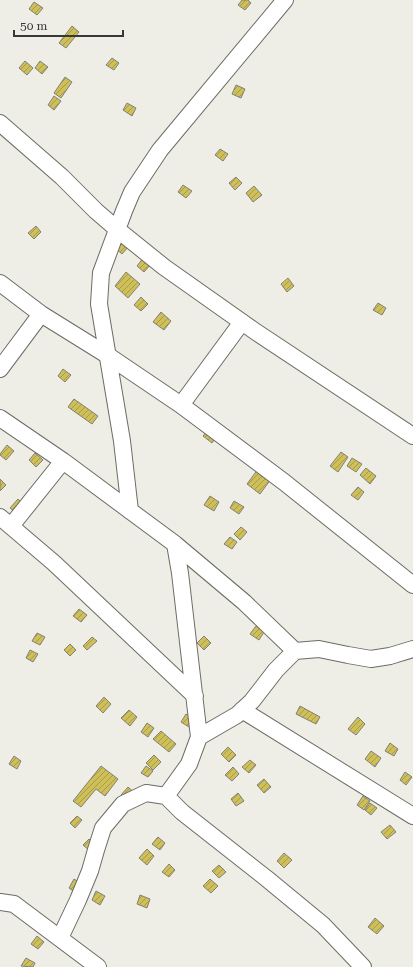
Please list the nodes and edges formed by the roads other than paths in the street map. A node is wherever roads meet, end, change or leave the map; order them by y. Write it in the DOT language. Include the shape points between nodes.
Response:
graph roads {
  1 [pos="285,0"];
  2 [pos="0,123"];
  3 [pos="118,230"];
  4 [pos="0,283"];
  5 [pos="41,314"];
  6 [pos="242,322"];
  7 [pos="107,355"];
  8 [pos="0,369"];
  9 [pos="181,405"];
  10 [pos="0,418"];
  11 [pos="413,436"];
  12 [pos="64,461"];
  13 [pos="130,511"];
  14 [pos="6,522"];
  15 [pos="175,544"];
  16 [pos="413,586"];
  17 [pos="413,649"];
  18 [pos="295,651"];
  19 [pos="195,696"];
  20 [pos="242,710"];
  21 [pos="199,737"];
  22 [pos="166,796"];
  23 [pos="413,816"];
  24 [pos="0,902"];
  25 [pos="60,938"];
  26 [pos="98,967"];
  27 [pos="363,967"];
  1 -- 3 [label="street" via="160,150 132,192"];
  2 -- 3 [label="street"];
  3 -- 6 [label="street" via="164,268"];
  3 -- 7 [label="street" via="101,281 99,304"];
  4 -- 5 [label="street"];
  5 -- 7 [label="street"];
  5 -- 8 [label="street"];
  6 -- 9 [label="street"];
  6 -- 11 [label="street"];
  7 -- 9 [label="street"];
  7 -- 13 [label="street" via="122,441"];
  9 -- 16 [label="street" via="284,482"];
  10 -- 12 [label="street"];
  12 -- 13 [label="street"];
  12 -- 14 [label="street"];
  13 -- 15 [label="street"];
  14 -- 19 [label="street"];
  15 -- 18 [label="street" via="244,602"];
  15 -- 19 [label="street"];
  17 -- 18 [label="street" via="371,659 319,649"];
  18 -- 20 [label="street"];
  19 -- 21 [label="street"];
  20 -- 21 [label="street"];
  20 -- 23 [label="street"];
  21 -- 22 [label="street" via="190,764"];
  22 -- 25 [label="street" via="146,793 123,804 103,828 90,871"];
  22 -- 27 [label="street" via="182,812 323,925"];
  24 -- 25 [label="street" via="14,904"];
  25 -- 26 [label="street"];
}
